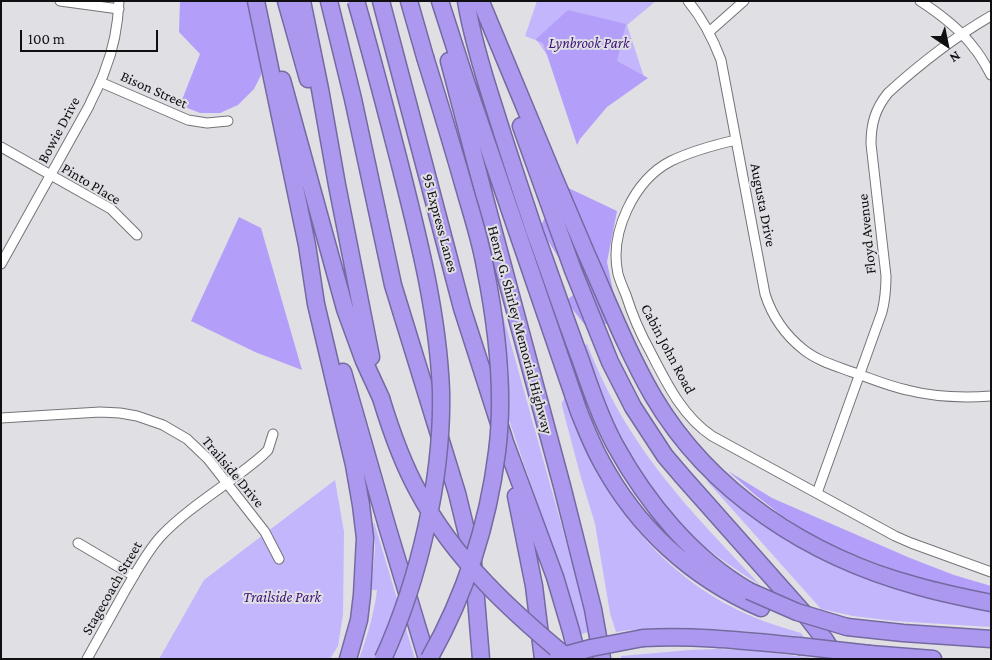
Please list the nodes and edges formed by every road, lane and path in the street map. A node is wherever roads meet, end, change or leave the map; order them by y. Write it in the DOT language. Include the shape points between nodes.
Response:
graph roads {
  1 [pos="60,1"];
  2 [pos="257,1"];
  3 [pos="286,1"];
  4 [pos="302,1"];
  5 [pos="329,1"];
  6 [pos="356,1"];
  7 [pos="381,1"];
  8 [pos="409,1"];
  9 [pos="435,1"];
  10 [pos="440,1"];
  11 [pos="688,1"];
  12 [pos="744,1"];
  13 [pos="920,1"];
  14 [pos="476,2"];
  15 [pos="119,5"];
  16 [pos="991,16"];
  17 [pos="709,32"];
  18 [pos="962,34"];
  19 [pos="991,76"];
  20 [pos="100,82"];
  21 [pos="228,121"];
  22 [pos="736,140"];
  23 [pos="1,147"];
  24 [pos="51,175"];
  25 [pos="337,185"];
  26 [pos="137,235"];
  27 [pos="307,245"];
  28 [pos="1,264"];
  29 [pos="860,374"];
  30 [pos="991,396"];
  31 [pos="381,398"];
  32 [pos="1,418"];
  33 [pos="273,434"];
  34 [pos="505,442"];
  35 [pos="227,483"];
  36 [pos="817,494"];
  37 [pos="78,543"];
  38 [pos="279,559"];
  39 [pos="991,572"];
  40 [pos="134,576"];
  41 [pos="991,603"];
  42 [pos="847,627"];
  43 [pos="991,639"];
  44 [pos="87,659"];
  45 [pos="348,659"];
  46 [pos="383,659"];
  47 [pos="428,659"];
  48 [pos="481,659"];
  49 [pos="542,659"];
  50 [pos="555,659"];
  51 [pos="569,659"];
  52 [pos="578,659"];
  53 [pos="602,659"];
  54 [pos="837,659"];
  55 [pos="933,659"];
  1 -- 15 [label="street"];
  2 -- 27 [label="highway"];
  2 -- 31 [label="highway" via="273,46 344,309"];
  3 -- 25 [label="highway"];
  4 -- 25 [label="highway"];
  5 -- 48 [label="highway" via="393,285 466,530 473,562"];
  6 -- 46 [label="highway, bridge" via="426,270 441,392 436,471 424,536 405,602"];
  7 -- 34 [label="highway, 95 Express Lanes" via="462,308"];
  8 -- 47 [label="highway, bridge" via="485,265 497,340 500,388 497,451 482,529 465,584"];
  9 -- 53 [label="highway, Henry G. Shirley Memorial Highway" via="562,486"];
  10 -- 42 [label="highway, bridge" via="579,412 615,485 632,510 670,551 717,586 784,616"];
  11 -- 17 [label="street, Augusta Drive"];
  12 -- 17 [label="street"];
  13 -- 18 [label="street"];
  14 -- 41 [label="highway" via="626,344 653,397 692,450 727,486 767,518 817,548 915,586"];
  14 -- 42 [label="highway, bridge" via="469,18 485,78 526,207 588,382 614,444 672,527 715,568 749,592 797,612"];
  14 -- 54 [label="highway" via="570,262 610,362 633,407 665,456 808,618"];
  15 -- 20 [label="street, Bowie Drive" via="112,46"];
  16 -- 18 [label="street, Floyd Avenue"];
  17 -- 22 [label="street, Augusta Drive" via="721,60"];
  18 -- 19 [label="street" via="979,54"];
  18 -- 29 [label="street, Floyd Avenue" via="888,93 872,125 871,144 886,290 882,312"];
  20 -- 21 [label="street, Bison Street" via="188,120"];
  20 -- 24 [label="street, Bowie Drive"];
  22 -- 29 [label="street, Augusta Drive" via="765,294 773,314 806,352"];
  22 -- 36 [label="street, Cabin John Road" via="671,161 654,173 633,200 621,224 616,247 618,274 632,313 662,376 698,426"];
  23 -- 24 [label="street, Pinto Place"];
  24 -- 26 [label="street, Pinto Place" via="111,209"];
  24 -- 28 [label="street, Bowie Drive"];
  25 -- 31 [label="highway"];
  27 -- 45 [label="highway" via="316,304 361,505 364,568 358,620"];
  27 -- 47 [label="highway"];
  29 -- 30 [label="street, Augusta Drive" via="894,387 930,395"];
  29 -- 36 [label="street, Floyd Avenue"];
  31 -- 51 [label="highway, bridge" via="406,468 437,523 488,586"];
  32 -- 35 [label="street, Trailside Drive" via="100,412 138,416 187,439"];
  33 -- 35 [label="street, Stagecoach Street" via="268,450"];
  34 -- 49 [label="highway" via="534,586"];
  34 -- 52 [label="highway" via="554,577"];
  35 -- 38 [label="street, Trailside Drive" via="265,532"];
  35 -- 40 [label="street, Stagecoach Street" via="163,534"];
  36 -- 39 [label="street, Cabin John Road" via="910,544"];
  37 -- 40 [label="street"];
  40 -- 44 [label="street, Stagecoach Street"];
  42 -- 43 [label="highway"];
  50 -- 55 [label="highway, bridge" via="644,638 684,637"];
}
